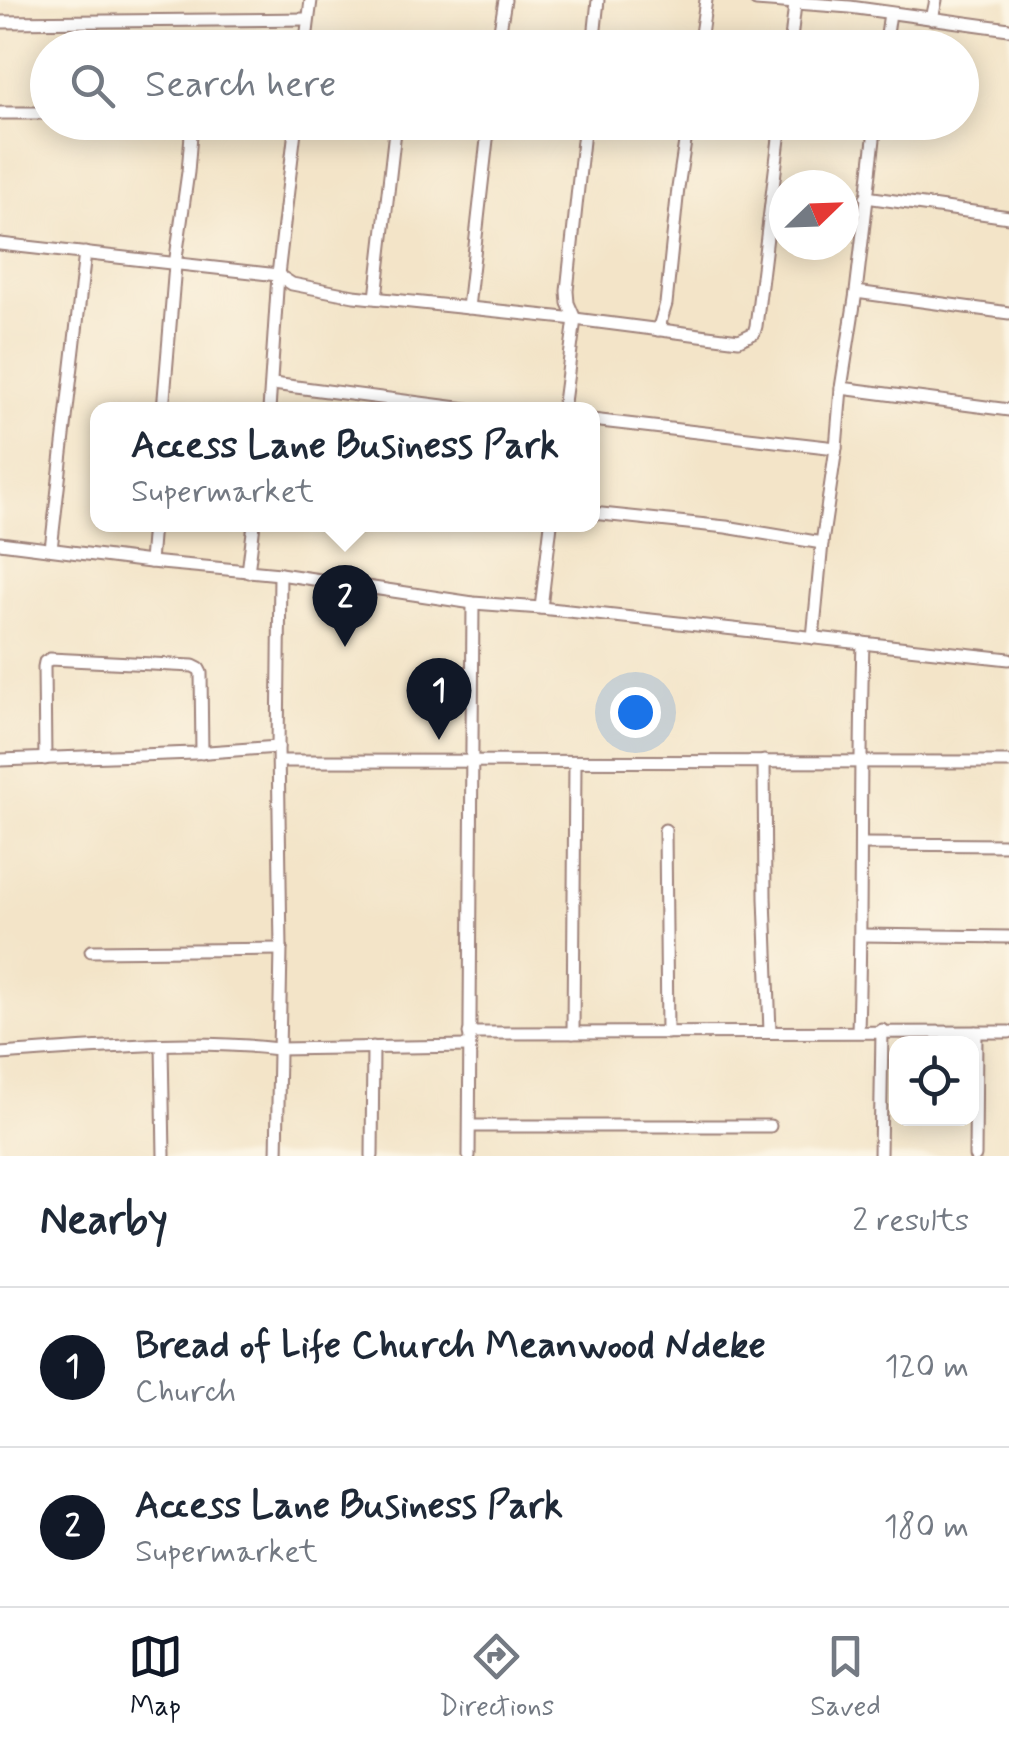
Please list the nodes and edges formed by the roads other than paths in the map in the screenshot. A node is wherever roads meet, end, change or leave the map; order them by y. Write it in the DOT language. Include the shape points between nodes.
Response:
graph roads {
  1 [pos="311,0"];
  2 [pos="505,0"];
  3 [pos="598,0"];
  4 [pos="706,0"];
  5 [pos="756,0"];
  6 [pos="936,0"];
  7 [pos="795,4"];
  8 [pos="851,4"];
  9 [pos="890,13"];
  10 [pos="932,19"];
  11 [pos="308,20"];
  12 [pos="0,22"];
  13 [pos="1009,29"];
  14 [pos="307,30"];
  15 [pos="500,30"];
  16 [pos="595,30"];
  17 [pos="702,30"];
  18 [pos="792,30"];
  19 [pos="888,30"];
  20 [pos="0,113"];
  21 [pos="30,113"];
  22 [pos="191,140"];
  23 [pos="294,140"];
  24 [pos="394,140"];
  25 [pos="486,140"];
  26 [pos="583,140"];
  27 [pos="685,140"];
  28 [pos="779,140"];
  29 [pos="874,140"];
  30 [pos="866,197"];
  31 [pos="1009,217"];
  32 [pos="0,244"];
  33 [pos="85,253"];
  34 [pos="175,265"];
  35 [pos="278,275"];
  36 [pos="856,292"];
  37 [pos="376,298"];
  38 [pos="468,308"];
  39 [pos="1009,313"];
  40 [pos="575,319"];
  41 [pos="658,330"];
  42 [pos="273,384"];
  43 [pos="841,388"];
  44 [pos="164,402"];
  45 [pos="271,402"];
  46 [pos="412,402"];
  47 [pos="564,402"];
  48 [pos="1009,410"];
  49 [pos="600,421"];
  50 [pos="836,448"];
  51 [pos="600,513"];
  52 [pos="152,532"];
  53 [pos="253,532"];
  54 [pos="550,532"];
  55 [pos="0,543"];
  56 [pos="822,543"];
  57 [pos="51,550"];
  58 [pos="150,562"];
  59 [pos="248,572"];
  60 [pos="280,574"];
  61 [pos="473,603"];
  62 [pos="541,608"];
  63 [pos="813,638"];
  64 [pos="863,643"];
  65 [pos="1009,659"];
  66 [pos="202,753"];
  67 [pos="278,754"];
  68 [pos="46,759"];
  69 [pos="0,760"];
  70 [pos="859,760"];
  71 [pos="764,761"];
  72 [pos="474,762"];
  73 [pos="575,762"];
  74 [pos="1009,762"];
  75 [pos="665,830"];
  76 [pos="862,844"];
  77 [pos="1009,844"];
  78 [pos="861,936"];
  79 [pos="1009,936"];
  80 [pos="281,949"];
  81 [pos="91,950"];
  82 [pos="882,1030"];
  83 [pos="858,1031"];
  84 [pos="667,1032"];
  85 [pos="770,1032"];
  86 [pos="976,1032"];
  87 [pos="1009,1032"];
  88 [pos="572,1033"];
  89 [pos="469,1039"];
  90 [pos="162,1046"];
  91 [pos="373,1047"];
  92 [pos="278,1048"];
  93 [pos="0,1054"];
  94 [pos="470,1126"];
  95 [pos="770,1126"];
  96 [pos="164,1156"];
  97 [pos="277,1156"];
  98 [pos="372,1156"];
  99 [pos="470,1156"];
  100 [pos="880,1156"];
  101 [pos="974,1156"];
  1 -- 11 [label="street"];
  2 -- 15 [label="street"];
  3 -- 16 [label="street"];
  4 -- 17 [label="street"];
  5 -- 7 [label="street"];
  6 -- 10 [label="street"];
  7 -- 8 [label="street"];
  7 -- 18 [label="street"];
  8 -- 9 [label="street"];
  9 -- 10 [label="street"];
  9 -- 19 [label="street"];
  10 -- 13 [label="street"];
  11 -- 12 [label="street"];
  11 -- 14 [label="street"];
  20 -- 21 [label="street"];
  22 -- 34 [label="street"];
  23 -- 35 [label="street"];
  24 -- 37 [label="street"];
  25 -- 38 [label="street"];
  26 -- 40 [label="street" via="567,291"];
  27 -- 41 [label="street"];
  28 -- 41 [label="street" via="754,333 732,340"];
  29 -- 30 [label="street"];
  30 -- 31 [label="street"];
  30 -- 36 [label="street"];
  32 -- 33 [label="street"];
  33 -- 34 [label="street"];
  33 -- 57 [label="street"];
  34 -- 35 [label="street"];
  34 -- 44 [label="street"];
  35 -- 37 [label="street" via="292,284"];
  35 -- 42 [label="street"];
  36 -- 39 [label="street"];
  36 -- 43 [label="street"];
  37 -- 38 [label="street"];
  38 -- 40 [label="street"];
  40 -- 41 [label="street"];
  40 -- 47 [label="street"];
  42 -- 45 [label="street"];
  42 -- 46 [label="street"];
  43 -- 48 [label="street"];
  43 -- 50 [label="street"];
  49 -- 50 [label="street"];
  50 -- 56 [label="street"];
  51 -- 56 [label="street"];
  52 -- 58 [label="street"];
  53 -- 59 [label="street"];
  54 -- 62 [label="street"];
  55 -- 57 [label="street"];
  56 -- 63 [label="street"];
  57 -- 58 [label="street"];
  58 -- 59 [label="street"];
  59 -- 60 [label="street"];
  60 -- 61 [label="street"];
  60 -- 67 [label="street"];
  61 -- 62 [label="street"];
  61 -- 72 [label="street"];
  62 -- 63 [label="street"];
  63 -- 64 [label="street"];
  64 -- 65 [label="street"];
  64 -- 70 [label="street"];
  66 -- 67 [label="street"];
  66 -- 68 [label="street"];
  66 -- 68 [label="street" via="199,668 50,659 44,666"];
  67 -- 72 [label="street"];
  67 -- 80 [label="street"];
  68 -- 69 [label="street"];
  70 -- 71 [label="street"];
  70 -- 74 [label="street"];
  70 -- 76 [label="street"];
  71 -- 73 [label="street"];
  71 -- 85 [label="street"];
  72 -- 73 [label="street"];
  72 -- 89 [label="street"];
  73 -- 88 [label="street"];
  75 -- 84 [label="street"];
  76 -- 77 [label="street"];
  76 -- 78 [label="street"];
  78 -- 79 [label="street"];
  78 -- 83 [label="street"];
  80 -- 81 [label="street"];
  80 -- 92 [label="street"];
  82 -- 83 [label="street"];
  82 -- 86 [label="street"];
  82 -- 100 [label="street"];
  83 -- 85 [label="street"];
  84 -- 85 [label="street"];
  84 -- 88 [label="street"];
  86 -- 87 [label="street"];
  86 -- 101 [label="street"];
  88 -- 89 [label="street"];
  89 -- 91 [label="street"];
  89 -- 94 [label="street"];
  90 -- 92 [label="street"];
  90 -- 93 [label="street"];
  90 -- 96 [label="street"];
  91 -- 92 [label="street"];
  91 -- 98 [label="street"];
  92 -- 97 [label="street"];
  94 -- 95 [label="street"];
  94 -- 99 [label="street"];
}
